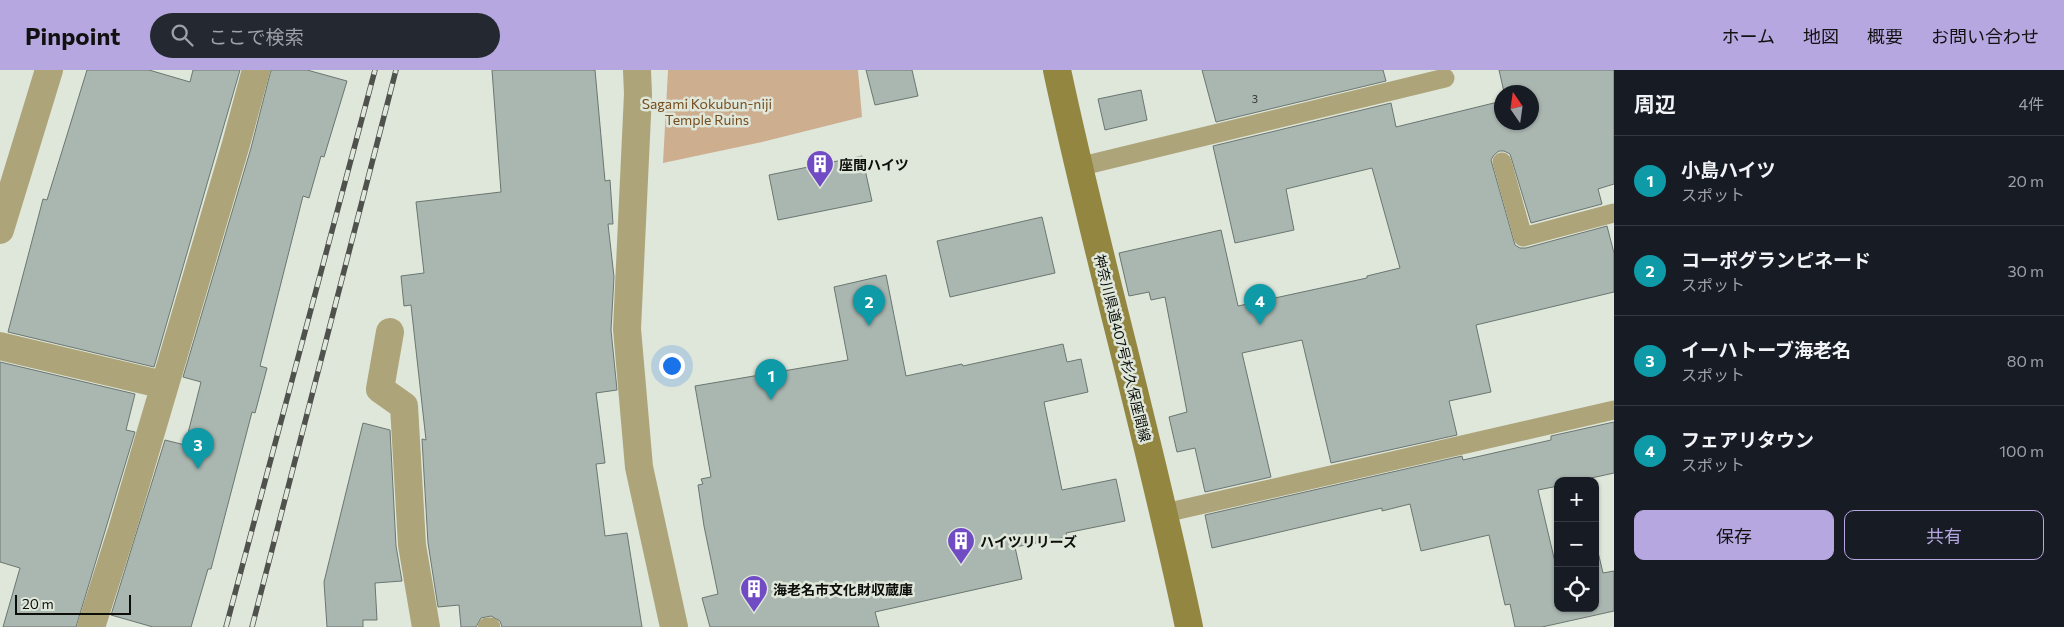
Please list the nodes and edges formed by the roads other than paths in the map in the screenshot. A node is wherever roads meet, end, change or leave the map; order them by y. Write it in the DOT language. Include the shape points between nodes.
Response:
graph roads {
  1 [pos="49,70"];
  2 [pos="256,70"];
  3 [pos="637,70"];
  4 [pos="1057,70"];
  5 [pos="1445,78"];
  6 [pos="1502,162"];
  7 [pos="1078,167"];
  8 [pos="1614,213"];
  9 [pos="0,230"];
  10 [pos="390,332"];
  11 [pos="0,346"];
  12 [pos="164,385"];
  13 [pos="1614,410"];
  14 [pos="1165,513"];
  15 [pos="92,627"];
  16 [pos="426,627"];
  17 [pos="487,627"];
  18 [pos="491,627"];
  19 [pos="674,627"];
  20 [pos="1189,627"];
  1 -- 9 [label="street"];
  2 -- 12 [label="street"];
  3 -- 19 [label="street" via="627,329 639,467"];
  4 -- 7 [label="main road, 神奈川県道407号杉久保座間線"];
  5 -- 7 [label="lane"];
  6 -- 8 [label="lane" via="1523,238"];
  7 -- 14 [label="main road, 神奈川県道407号杉久保座間線"];
  10 -- 16 [label="street" via="380,389 404,406 412,545"];
  11 -- 12 [label="street"];
  12 -- 15 [label="street"];
  13 -- 14 [label="lane"];
  14 -- 20 [label="main road, 神奈川県道407号杉久保座間線"];
  17 -- 18 [label="lane"];
}
